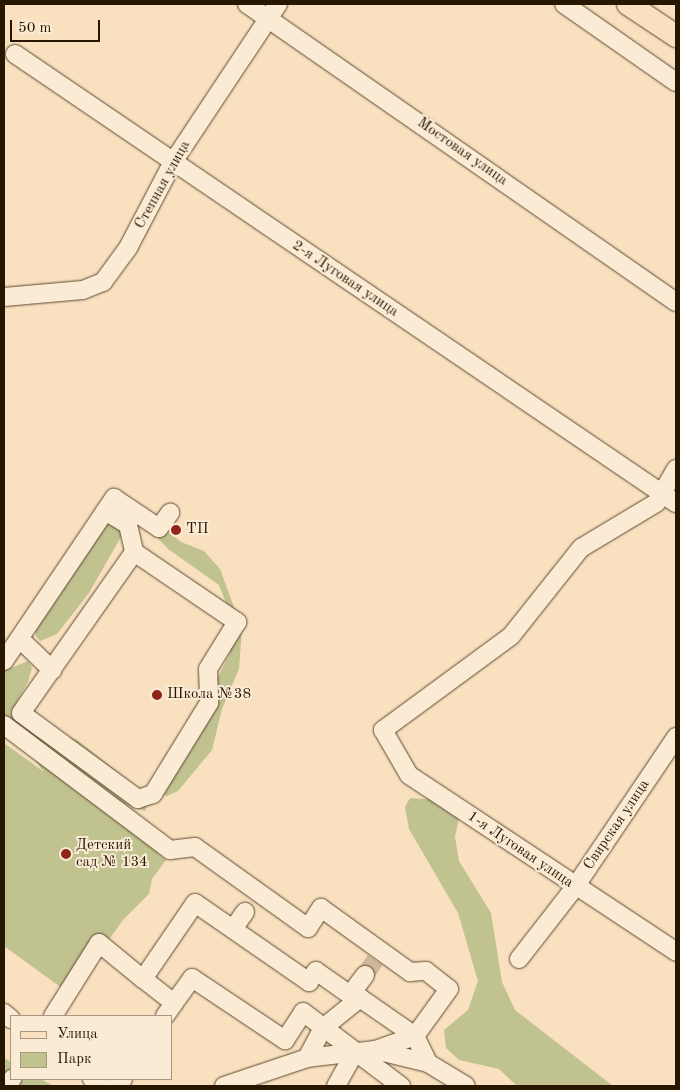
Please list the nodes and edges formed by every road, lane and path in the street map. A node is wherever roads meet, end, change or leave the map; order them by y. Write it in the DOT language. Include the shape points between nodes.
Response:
graph roads {
  1 [pos="247,4"];
  2 [pos="564,4"];
  3 [pos="628,4"];
  4 [pos="273,11"];
  5 [pos="676,36"];
  6 [pos="15,54"];
  7 [pos="676,82"];
  8 [pos="173,162"];
  9 [pos="4,297"];
  10 [pos="676,302"];
  11 [pos="676,469"];
  12 [pos="670,498"];
  13 [pos="105,511"];
  14 [pos="170,513"];
  15 [pos="134,552"];
  16 [pos="20,639"];
  17 [pos="4,661"];
  18 [pos="52,670"];
  19 [pos="4,725"];
  20 [pos="676,737"];
  21 [pos="575,887"];
  22 [pos="252,900"];
  23 [pos="233,929"];
  24 [pos="676,952"];
  25 [pos="518,958"];
  26 [pos="365,975"];
  27 [pos="143,979"];
  28 [pos="170,1009"];
  29 [pos="54,1015"];
  30 [pos="323,1028"];
  31 [pos="415,1036"];
  32 [pos="375,1050"];
  33 [pos="354,1053"];
  34 [pos="307,1058"];
  35 [pos="428,1063"];
  36 [pos="224,1086"];
  37 [pos="336,1086"];
  38 [pos="401,1086"];
  39 [pos="466,1086"];
  1 -- 4 [label="street, Мостовая улица"];
  2 -- 7 [label="street"];
  3 -- 5 [label="main road"];
  4 -- 8 [label="street, Степная улица"];
  4 -- 10 [label="street, Мостовая улица"];
  6 -- 8 [label="street, 2-я Луговая улица"];
  8 -- 9 [label="street, Степная улица" via="128,248 103,282 83,290"];
  8 -- 12 [label="street, 2-я Луговая улица"];
  11 -- 12 [label="street"];
  12 -- 21 [label="street, 1-я Луговая улица" via="580,548 510,636 383,730 409,775"];
  13 -- 14 [label="street" via="114,498 159,528"];
  13 -- 15 [label="street" via="128,526"];
  13 -- 16 [label="street"];
  15 -- 18 [label="street"];
  15 -- 18 [label="street" via="237,622 208,669 209,703 153,794 138,799 21,713"];
  16 -- 17 [label="street"];
  16 -- 18 [label="street"];
  19 -- 22 [label="street" via="170,850 194,847"];
  20 -- 21 [label="street, Свирская улица"];
  21 -- 24 [label="street, 1-я Луговая улица"];
  21 -- 25 [label="street, Свирская улица"];
  22 -- 23 [label="street"];
  22 -- 31 [label="street" via="308,928 321,908 379,954 410,972 426,971 449,989"];
  23 -- 26 [label="street" via="309,982 316,971 350,995"];
  23 -- 27 [label="street" via="195,903"];
  27 -- 28 [label="street"];
  27 -- 29 [label="street" via="99,943"];
  28 -- 30 [label="street" via="192,978 285,1040 303,1012"];
  30 -- 31 [label="street" via="360,998"];
  30 -- 33 [label="street"];
  30 -- 34 [label="street"];
  31 -- 32 [label="street"];
  31 -- 35 [label="street"];
  32 -- 33 [label="street"];
  32 -- 35 [label="street"];
  33 -- 34 [label="street"];
  33 -- 37 [label="street"];
  33 -- 38 [label="street"];
  34 -- 36 [label="street"];
  35 -- 39 [label="street"];
}
